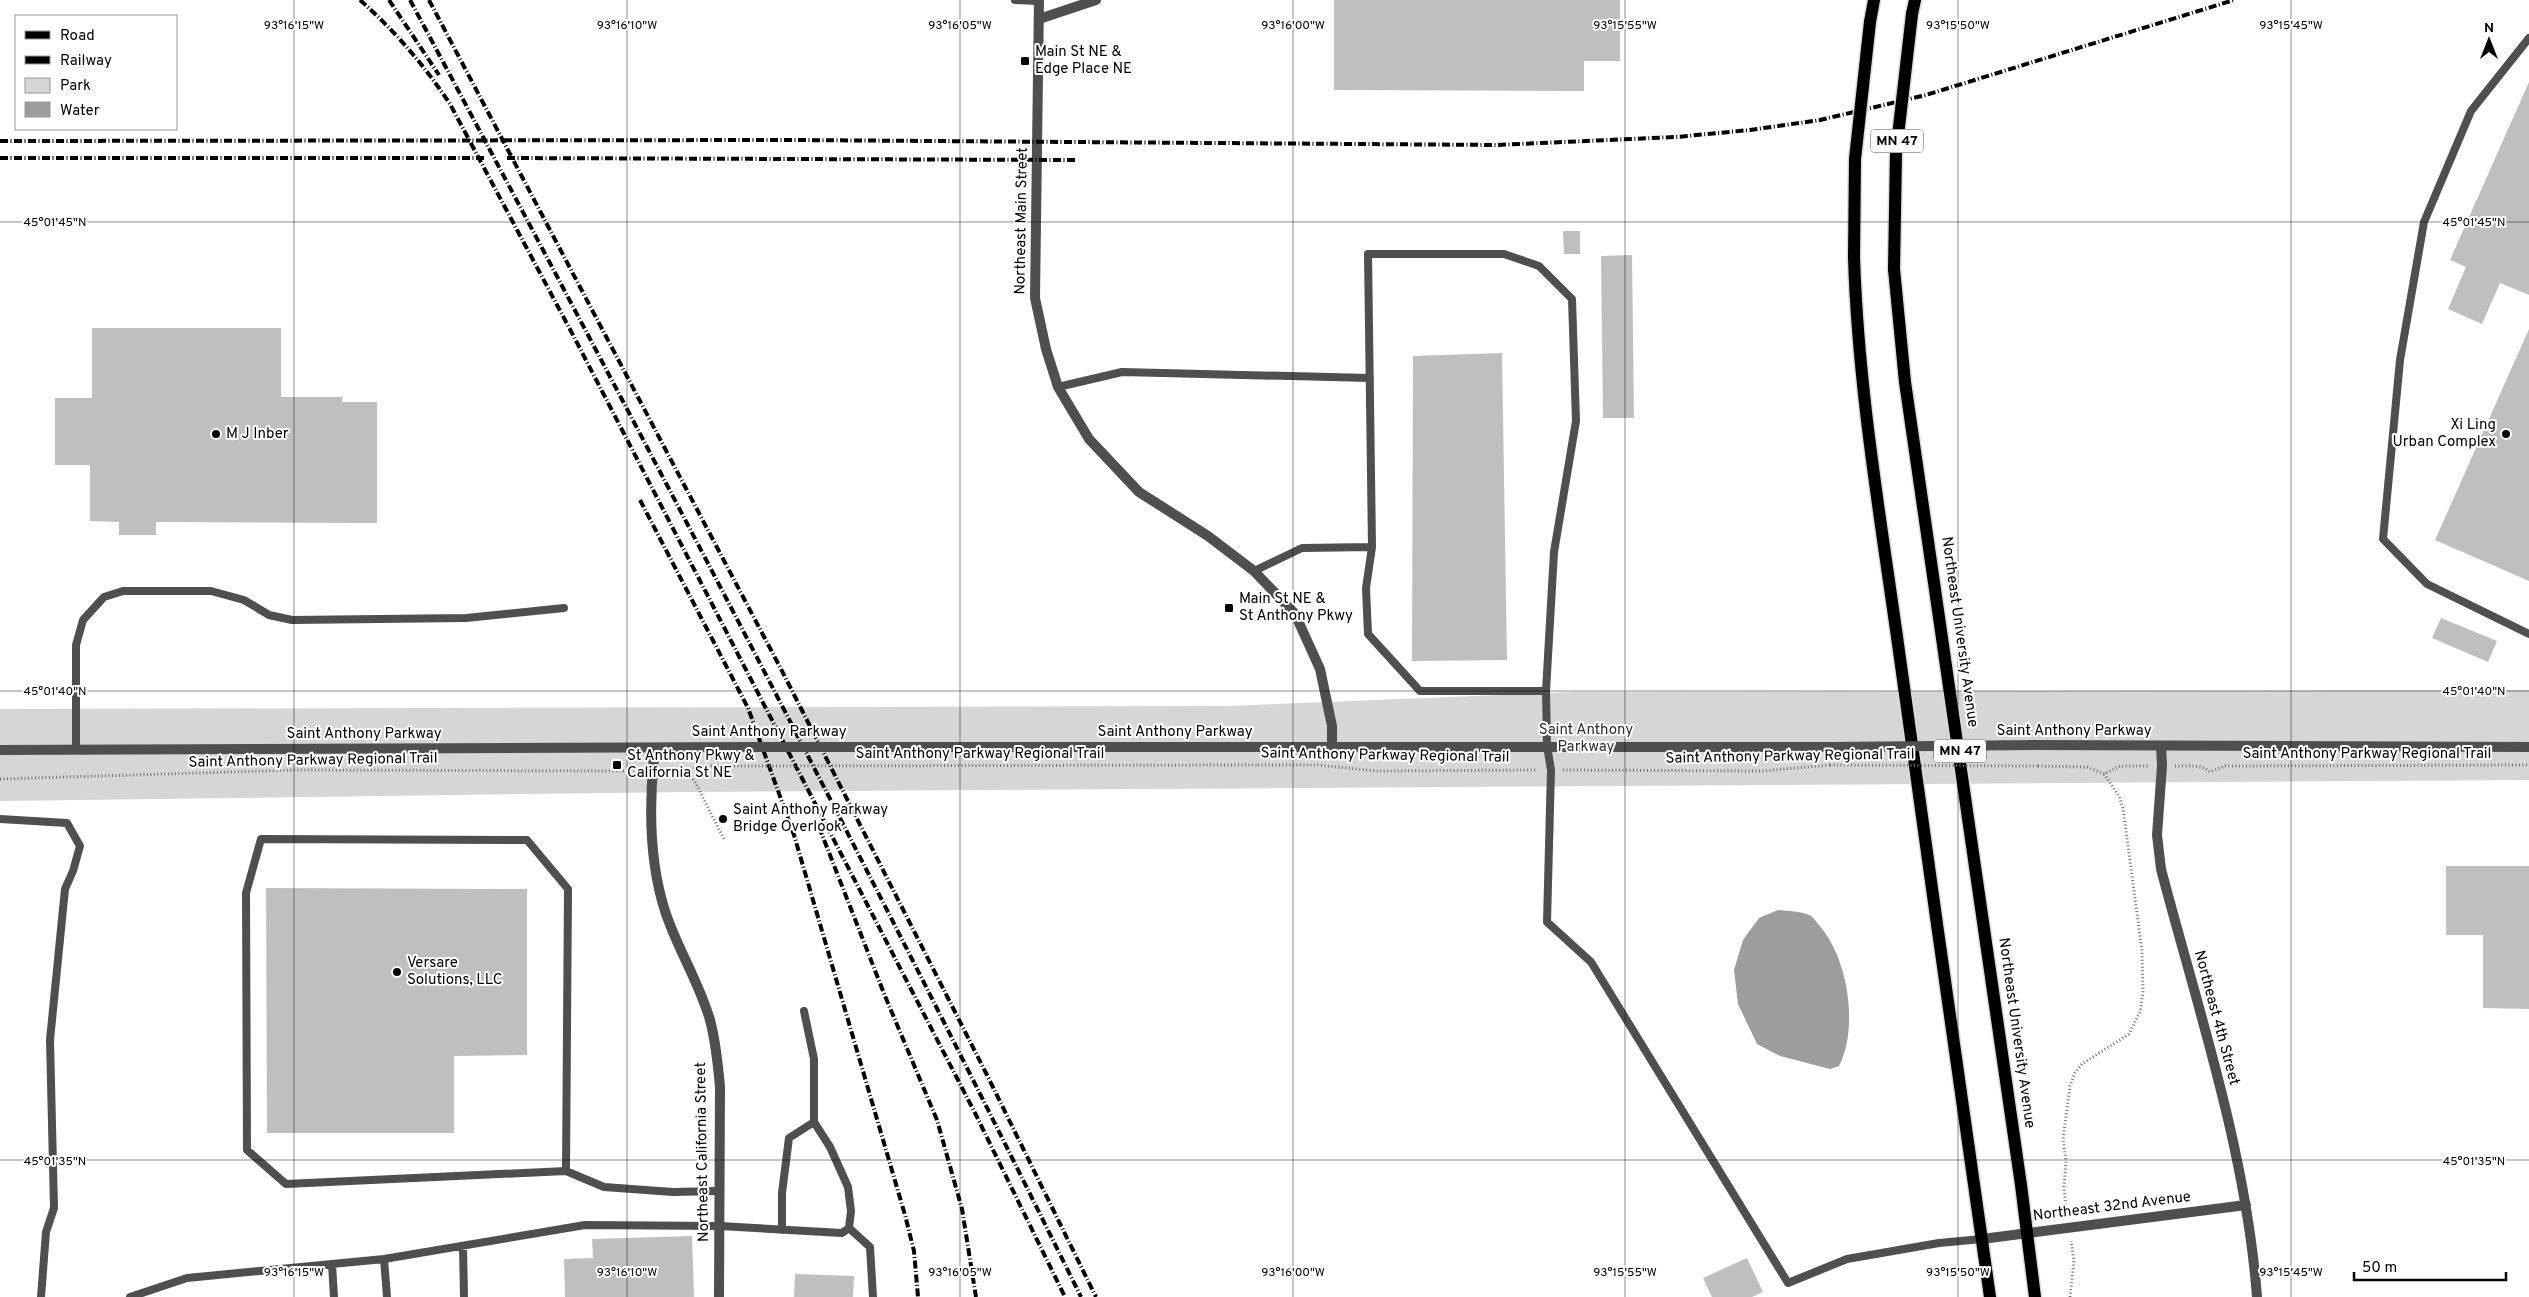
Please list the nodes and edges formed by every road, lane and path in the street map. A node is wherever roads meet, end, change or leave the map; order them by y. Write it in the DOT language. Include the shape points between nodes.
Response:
graph roads {
  1 [pos="1015,0"];
  2 [pos="1096,0"];
  3 [pos="1874,0"];
  4 [pos="1915,0"];
  5 [pos="1039,1"];
  6 [pos="1039,19"];
  7 [pos="2529,38"];
  8 [pos="1370,378"];
  9 [pos="1058,387"];
  10 [pos="1372,547"];
  11 [pos="1254,571"];
  12 [pos="564,608"];
  13 [pos="2529,634"];
  14 [pos="1546,691"];
  15 [pos="1332,746"];
  16 [pos="1547,746"];
  17 [pos="2161,746"];
  18 [pos="2529,746"];
  19 [pos="655,748"];
  20 [pos="0,750"];
  21 [pos="76,750"];
  22 [pos="2529,765"];
  23 [pos="2111,768"];
  24 [pos="2207,769"];
  25 [pos="1551,770"];
  26 [pos="627,771"];
  27 [pos="2104,774"];
  28 [pos="0,779"];
  29 [pos="0,819"];
  30 [pos="724,841"];
  31 [pos="804,1011"];
  32 [pos="814,1122"];
  33 [pos="566,1171"];
  34 [pos="2064,1188"];
  35 [pos="720,1190"];
  36 [pos="2246,1205"];
  37 [pos="720,1226"];
  38 [pos="849,1228"];
  39 [pos="782,1230"];
  40 [pos="2026,1233"];
  41 [pos="1982,1239"];
  42 [pos="463,1246"];
  43 [pos="384,1259"];
  44 [pos="2074,1261"];
  45 [pos="332,1264"];
  46 [pos="41,1297"];
  47 [pos="130,1297"];
  48 [pos="334,1297"];
  49 [pos="387,1297"];
  50 [pos="464,1297"];
  51 [pos="719,1297"];
  52 [pos="873,1297"];
  53 [pos="1990,1297"];
  54 [pos="2035,1297"];
  55 [pos="2070,1297"];
  56 [pos="2257,1297"];
  1 -- 5 [label="lane"];
  2 -- 6 [label="street"];
  3 -- 41 [label="main road, MN 47, bridge" via="1855,159 1856,316 1930,881"];
  4 -- 40 [label="main road, Northeast University Avenue / MN 47, bridge" via="1896,153 1894,269 1904,372"];
  5 -- 6 [label="street, Northeast Main Street"];
  6 -- 9 [label="street, Northeast Main Street" via="1035,298"];
  7 -- 13 [label="lane" via="2471,111 2424,222 2400,360 2383,539 2427,584"];
  8 -- 9 [label="lane" via="1122,372"];
  8 -- 10 [label="lane"];
  8 -- 14 [label="lane" via="1368,254 1504,254 1539,266 1572,299 1576,421 1554,552"];
  9 -- 11 [label="street, Northeast Main Street" via="1089,439 1139,492 1208,536"];
  10 -- 11 [label="lane" via="1302,548"];
  10 -- 14 [label="lane" via="1366,588 1368,634 1420,691"];
  11 -- 15 [label="street, Northeast Main Street" via="1295,614 1320,669 1332,726"];
  12 -- 21 [label="lane" via="466,618 292,620 269,615 244,600 211,591 123,591 104,597 83,620 76,645"];
  14 -- 16 [label="lane"];
  15 -- 16 [label="street, Saint Anthony Parkway"];
  15 -- 19 [label="street, Saint Anthony Parkway, bridge"];
  16 -- 17 [label="street, Saint Anthony Parkway, bridge"];
  16 -- 25 [label="lane"];
  17 -- 18 [label="street, Saint Anthony Parkway"];
  17 -- 36 [label="street, Northeast 4th Street" via="2158,835 2161,869 2233,1139"];
  19 -- 21 [label="street, Saint Anthony Parkway"];
  19 -- 35 [label="street, Northeast California Street" via="653,838 665,910 710,1020 717,1053"];
  20 -- 21 [label="street, Saint Anthony Parkway"];
  22 -- 24 [label="path, Saint Anthony Parkway Regional Trail" via="2224,766 2210,772"];
  23 -- 27 [label="path"];
  25 -- 27 [label="path, Saint Anthony Parkway Regional Trail, bridge" via="1762,771 1830,765 2038,766 2087,767"];
  25 -- 30 [label="path, Saint Anthony Parkway Regional Trail, bridge" via="1376,771 1318,765 1258,765 702,766 686,771 695,782"];
  25 -- 41 [label="lane" via="1547,922 1591,962 1788,1283 1846,1259"];
  26 -- 28 [label="path, Saint Anthony Parkway Regional Trail" via="296,770"];
  27 -- 34 [label="path" via="2123,808 2142,951 2143,992 2140,1012 2129,1034 2091,1056 2075,1073 2066,1102"];
  29 -- 46 [label="lane" via="68,823 80,846 65,888 50,1040 54,1208 46,1232"];
  31 -- 32 [label="lane" via="814,1059"];
  32 -- 38 [label="lane" via="830,1147 848,1188"];
  32 -- 39 [label="lane" via="790,1138 782,1193"];
  33 -- 33 [label="lane" via="568,888 527,840 261,838 246,893 247,1150 286,1184"];
  33 -- 35 [label="lane" via="604,1188 673,1192"];
  35 -- 37 [label="street, Northeast California Street"];
  36 -- 40 [label="street, Northeast 32nd Avenue"];
  36 -- 56 [label="street, Northeast 4th Street"];
  37 -- 39 [label="lane"];
  37 -- 42 [label="lane" via="585,1225"];
  37 -- 51 [label="street, Northeast California Street"];
  38 -- 39 [label="lane" via="842,1233"];
  38 -- 52 [label="lane" via="870,1247"];
  40 -- 41 [label="street, Northeast 32nd Avenue"];
  40 -- 54 [label="main road, Northeast University Avenue / MN 47"];
  41 -- 53 [label="main road, MN 47"];
  42 -- 43 [label="lane"];
  42 -- 50 [label="lane"];
  43 -- 45 [label="lane"];
  43 -- 49 [label="lane"];
  44 -- 55 [label="path"];
  45 -- 47 [label="lane" via="187,1278"];
  45 -- 48 [label="lane"];
}
